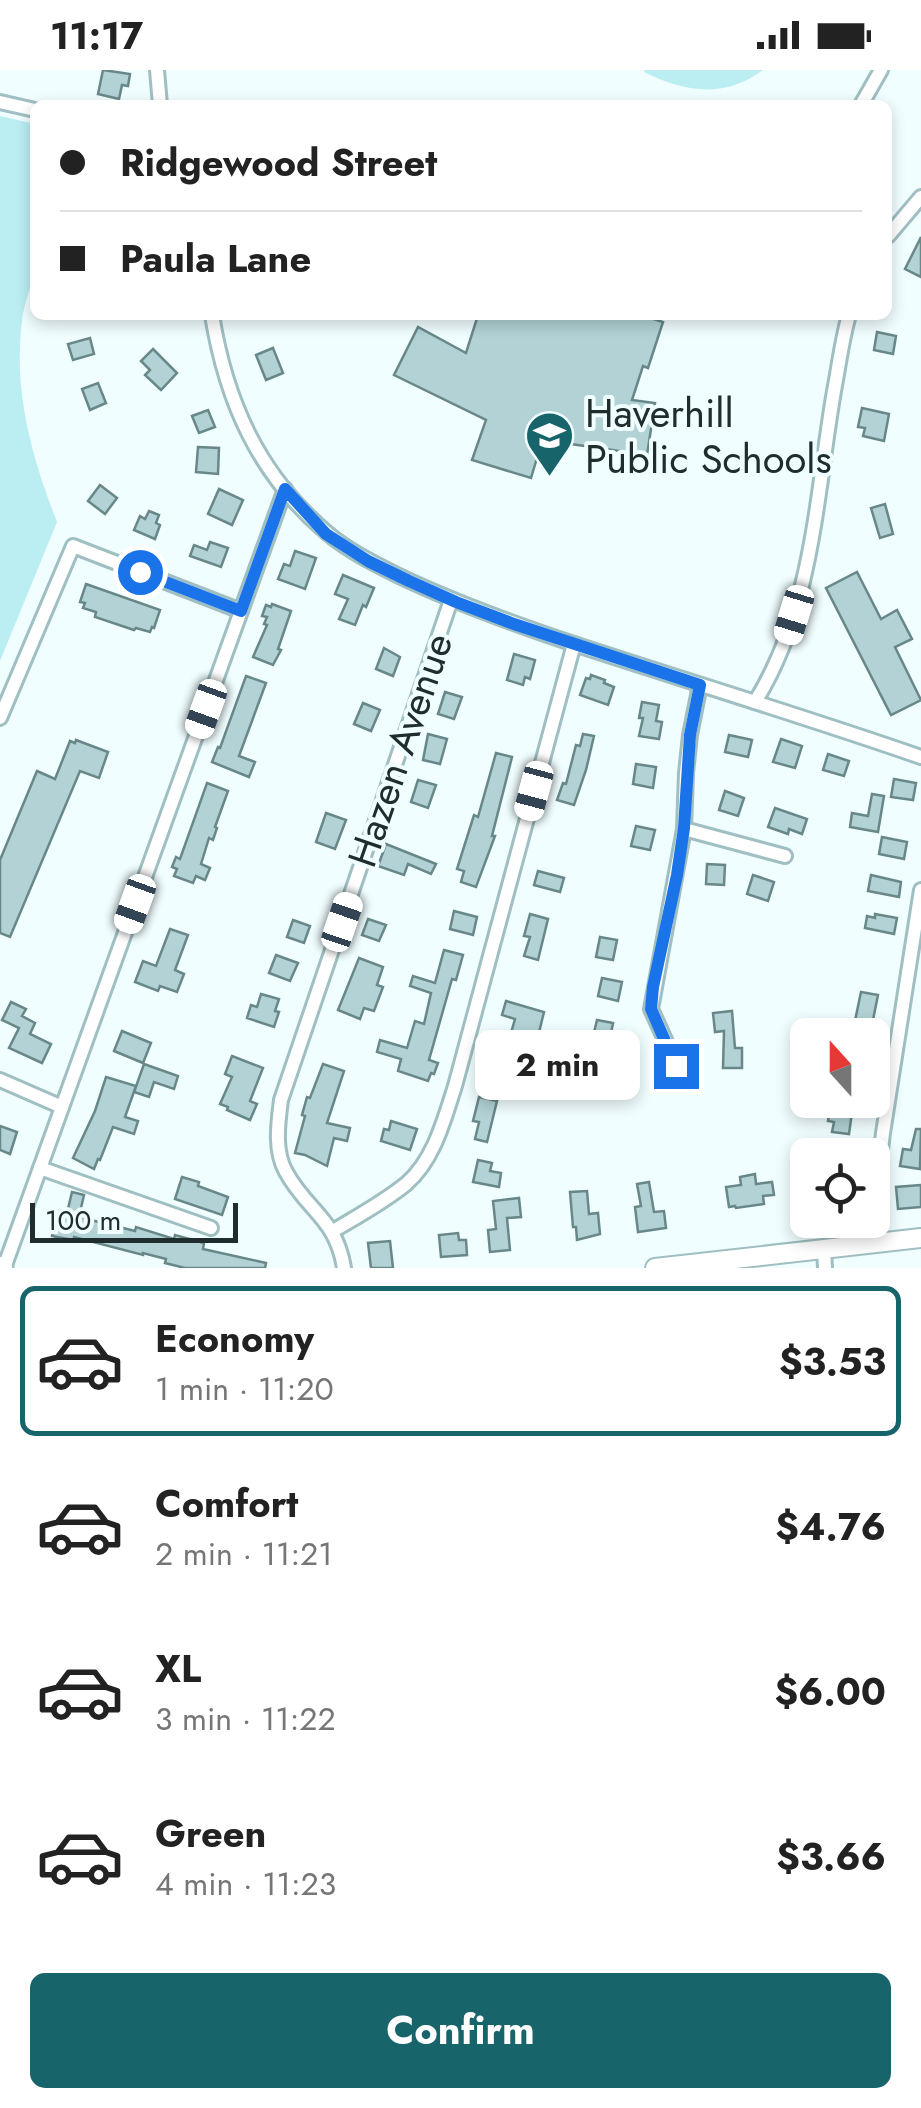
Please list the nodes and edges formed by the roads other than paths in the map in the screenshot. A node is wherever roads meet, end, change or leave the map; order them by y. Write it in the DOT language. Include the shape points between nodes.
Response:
graph roads {
  1 [pos="157,70"];
  2 [pos="881,70"];
  3 [pos="160,100"];
  4 [pos="864,100"];
  5 [pos="0,102"];
  6 [pos="30,109"];
  7 [pos="921,197"];
  8 [pos="892,231"];
  9 [pos="213,320"];
  10 [pos="848,320"];
  11 [pos="285,489"];
  12 [pos="451,600"];
  13 [pos="241,611"];
  14 [pos="574,644"];
  15 [pos="700,685"];
  16 [pos="755,702"];
  17 [pos="0,718"];
  18 [pos="921,757"];
  19 [pos="684,828"];
  20 [pos="785,856"];
  21 [pos="921,890"];
  22 [pos="676,1066"];
  23 [pos="0,1080"];
  24 [pos="62,1107"];
  25 [pos="40,1168"];
  26 [pos="210,1228"];
  27 [pos="334,1232"];
  28 [pos="921,1238"];
  29 [pos="870,1244"];
  30 [pos="824,1248"];
  31 [pos="2,1268"];
  32 [pos="344,1268"];
  33 [pos="655,1268"];
  34 [pos="826,1268"];
  1 -- 3 [label="street"];
  2 -- 4 [label="street"];
  5 -- 6 [label="street"];
  7 -- 8 [label="street"];
  9 -- 11 [label="street" via="234,404"];
  10 -- 16 [label="street" via="809,556 784,646"];
  11 -- 12 [label="street" via="326,534"];
  11 -- 13 [label="street"];
  12 -- 14 [label="street"];
  12 -- 27 [label="street, Hazen Avenue" via="281,1100 278,1147 284,1170"];
  13 -- 17 [label="street" via="73,546"];
  13 -- 24 [label="street"];
  14 -- 15 [label="street"];
  14 -- 27 [label="street" via="441,1128 409,1182"];
  15 -- 16 [label="street"];
  15 -- 19 [label="street"];
  16 -- 18 [label="street"];
  19 -- 20 [label="street"];
  19 -- 22 [label="street" via="651,1009"];
  21 -- 29 [label="street"];
  23 -- 24 [label="street"];
  24 -- 25 [label="street"];
  25 -- 26 [label="street"];
  25 -- 31 [label="street"];
  27 -- 32 [label="street"];
  28 -- 29 [label="main road"];
  29 -- 30 [label="main road"];
  30 -- 33 [label="main road"];
  30 -- 34 [label="street"];
}
